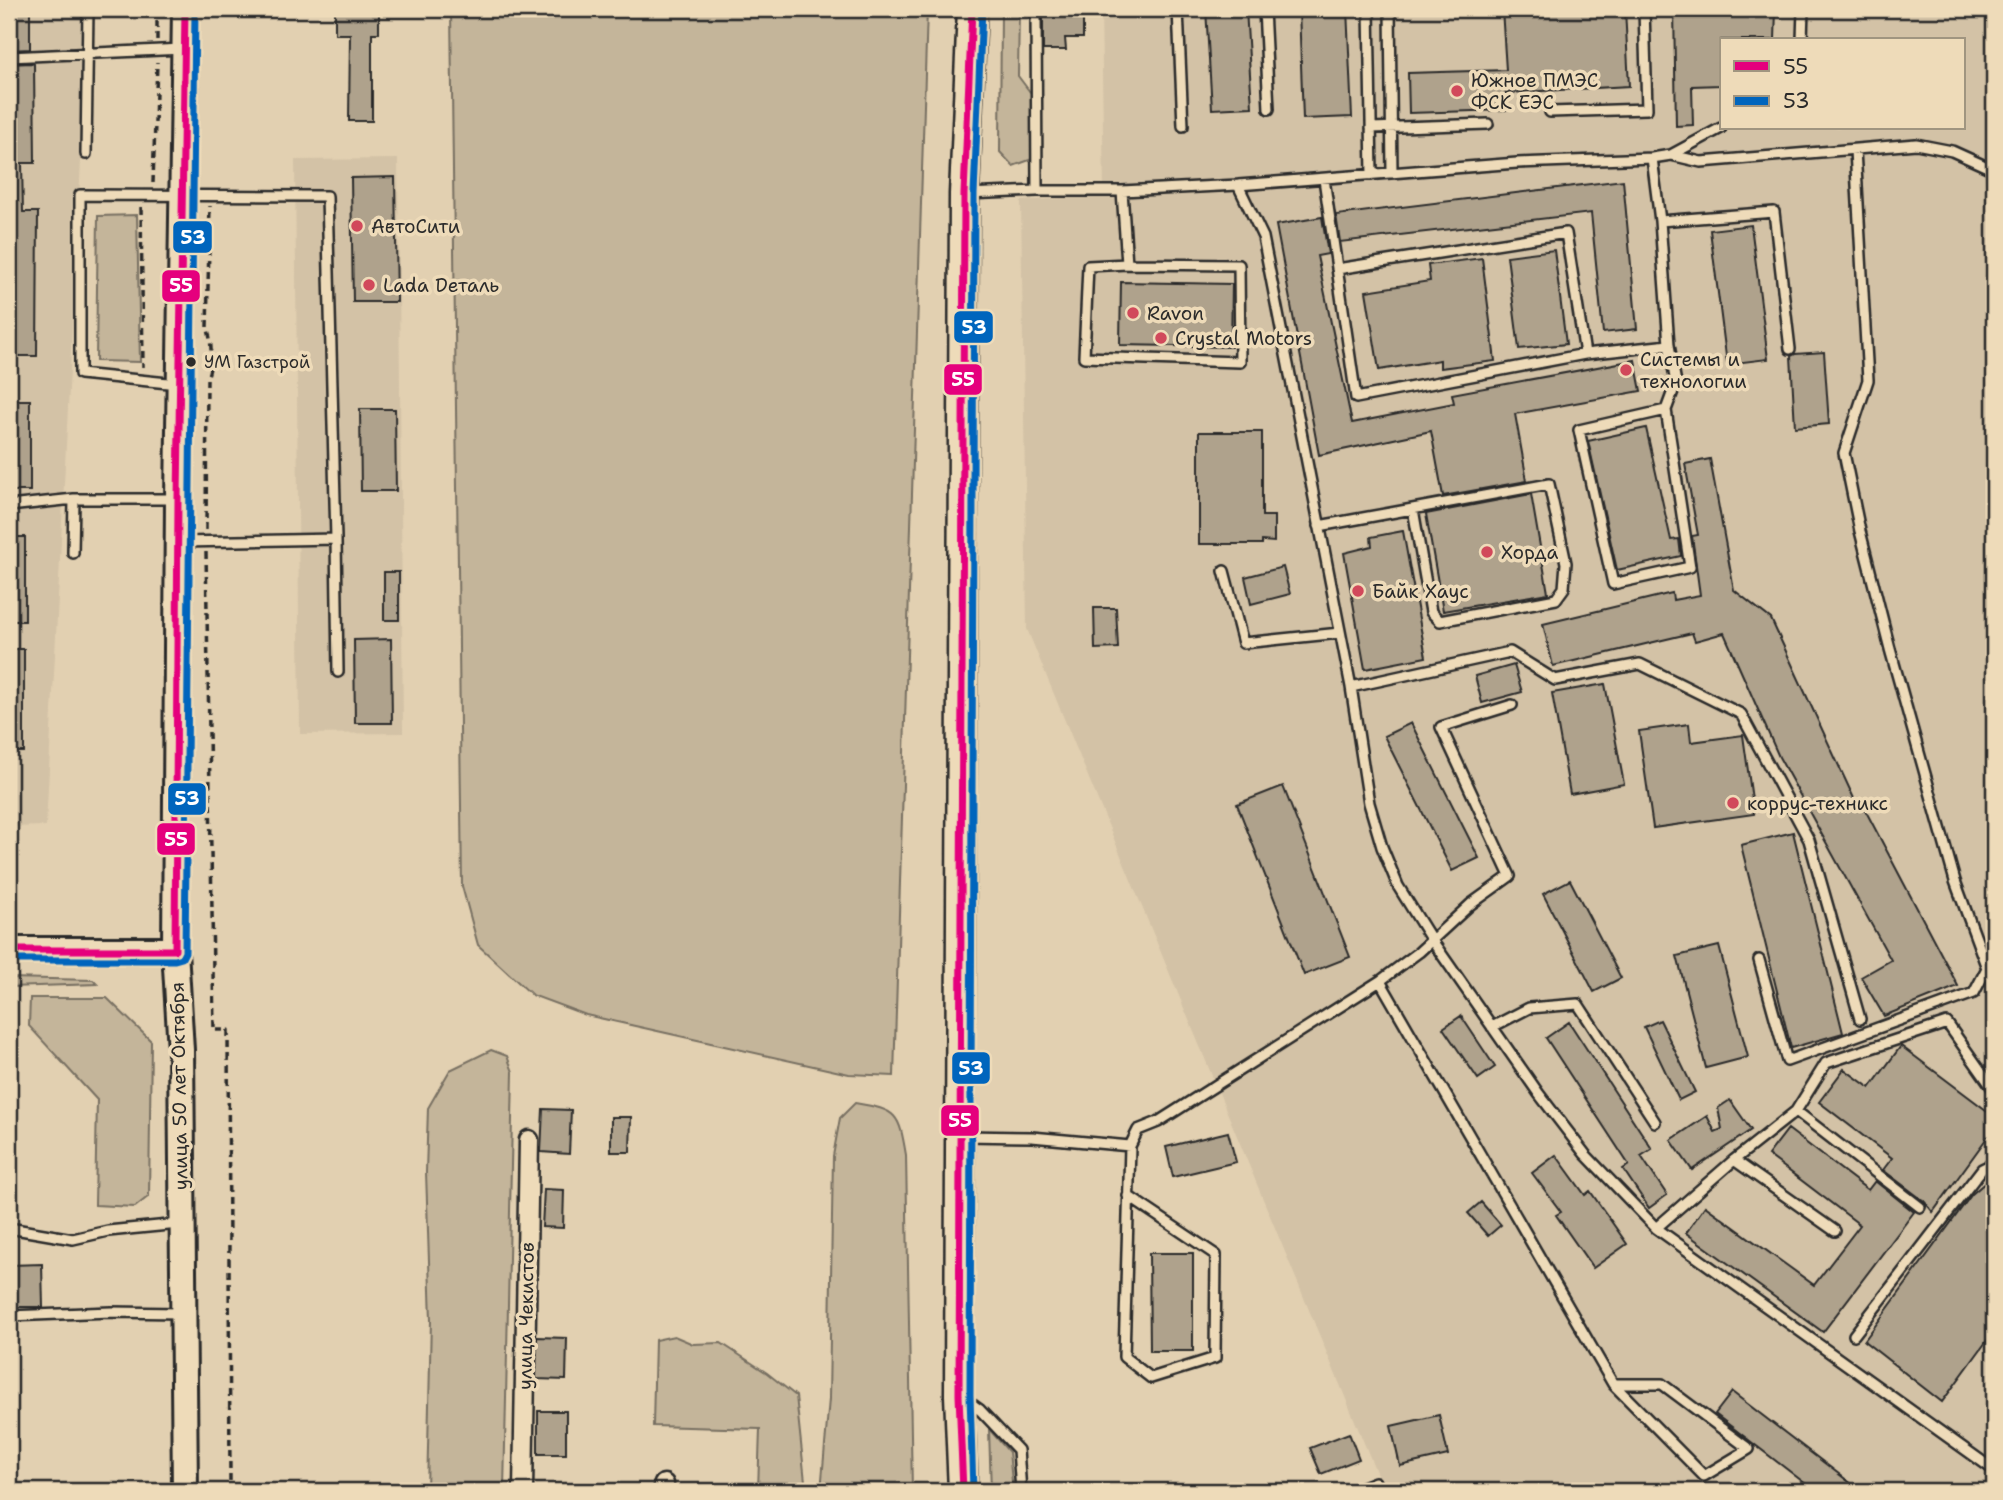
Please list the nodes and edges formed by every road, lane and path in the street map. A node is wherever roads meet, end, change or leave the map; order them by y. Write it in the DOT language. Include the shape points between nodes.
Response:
graph roads {
  1 [pos="88,9"];
  2 [pos="185,9"];
  3 [pos="972,9"];
  4 [pos="1036,9"];
  5 [pos="1178,9"];
  6 [pos="1264,9"];
  7 [pos="1368,9"];
  8 [pos="1390,9"];
  9 [pos="1644,9"];
  10 [pos="1803,9"];
  11 [pos="1802,38"];
  12 [pos="184,49"];
  13 [pos="87,52"];
  14 [pos="9,57"];
  15 [pos="1269,109"];
  16 [pos="1550,112"];
  17 [pos="1488,124"];
  18 [pos="1184,126"];
  19 [pos="1371,128"];
  20 [pos="1391,128"];
  21 [pos="1720,129"];
  22 [pos="1855,150"];
  23 [pos="86,154"];
  24 [pos="1671,155"];
  25 [pos="1652,158"];
  26 [pos="1993,170"];
  27 [pos="1392,173"];
  28 [pos="1372,175"];
  29 [pos="1324,179"];
  30 [pos="1238,185"];
  31 [pos="1037,191"];
  32 [pos="1122,191"];
  33 [pos="964,194"];
  34 [pos="182,196"];
  35 [pos="210,196"];
  36 [pos="1994,200"];
  37 [pos="1660,222"];
  38 [pos="1127,264"];
  39 [pos="1337,269"];
  40 [pos="1669,345"];
  41 [pos="1790,349"];
  42 [pos="1585,354"];
  43 [pos="180,384"];
  44 [pos="1666,410"];
  45 [pos="75,499"];
  46 [pos="178,499"];
  47 [pos="9,506"];
  48 [pos="1413,509"];
  49 [pos="1319,526"];
  50 [pos="335,539"];
  51 [pos="178,542"];
  52 [pos="206,542"];
  53 [pos="73,553"];
  54 [pos="1224,571"];
  55 [pos="1340,633"];
  56 [pos="338,672"];
  57 [pos="1351,687"];
  58 [pos="1512,705"];
  59 [pos="1431,939"];
  60 [pos="9,950"];
  61 [pos="176,950"];
  62 [pos="1759,960"];
  63 [pos="1380,981"];
  64 [pos="1860,1019"];
  65 [pos="1492,1027"];
  66 [pos="1994,1090"];
  67 [pos="1796,1111"];
  68 [pos="1655,1122"];
  69 [pos="961,1136"];
  70 [pos="529,1140"];
  71 [pos="1129,1146"];
  72 [pos="1734,1160"];
  73 [pos="1994,1163"];
  74 [pos="1128,1196"];
  75 [pos="1920,1207"];
  76 [pos="181,1224"];
  77 [pos="9,1228"];
  78 [pos="1656,1228"];
  79 [pos="1835,1231"];
  80 [pos="182,1313"];
  81 [pos="9,1315"];
  82 [pos="1854,1335"];
  83 [pos="1613,1384"];
  84 [pos="959,1395"];
  85 [pos="1993,1465"];
  86 [pos="185,1491"];
  87 [pos="233,1491"];
  88 [pos="523,1491"];
  89 [pos="963,1491"];
  90 [pos="1021,1491"];
  91 [pos="1352,1491"];
  92 [pos="1378,1491"];
  1 -- 13 [label="lane"];
  2 -- 12 [label="main road, улица 50 лет Октября"];
  3 -- 33 [label="main road"];
  4 -- 31 [label="lane"];
  5 -- 18 [label="lane"];
  6 -- 15 [label="lane"];
  7 -- 19 [label="lane"];
  8 -- 20 [label="lane"];
  9 -- 16 [label="lane" via="1647,109"];
  10 -- 11 [label="lane"];
  12 -- 13 [label="lane"];
  12 -- 34 [label="main road, улица 50 лет Октября"];
  13 -- 14 [label="lane"];
  13 -- 23 [label="lane"];
  17 -- 20 [label="lane"];
  19 -- 20 [label="lane"];
  19 -- 28 [label="lane"];
  20 -- 27 [label="lane"];
  21 -- 24 [label="lane"];
  22 -- 24 [label="lane" via="1701,162"];
  22 -- 26 [label="lane" via="1934,146"];
  22 -- 62 [label="lane" via="1868,380 1844,453 1890,649 1955,881 1987,968 1974,993 1787,1061"];
  24 -- 25 [label="lane"];
  25 -- 27 [label="lane"];
  25 -- 37 [label="lane"];
  26 -- 36 [label="lane"];
  27 -- 28 [label="lane"];
  28 -- 29 [label="lane"];
  29 -- 30 [label="lane"];
  29 -- 39 [label="lane"];
  30 -- 32 [label="lane"];
  30 -- 49 [label="lane" via="1263,237"];
  31 -- 32 [label="lane"];
  31 -- 33 [label="lane"];
  32 -- 38 [label="lane"];
  33 -- 69 [label="main road"];
  34 -- 35 [label="lane"];
  34 -- 43 [label="main road, улица 50 лет Октября"];
  34 -- 43 [label="lane" via="80,195 80,374"];
  35 -- 50 [label="lane" via="327,196"];
  35 -- 52 [label="path"];
  37 -- 40 [label="lane"];
  37 -- 41 [label="lane" via="1774,212"];
  38 -- 38 [label="lane" via="1088,266 1084,357 1240,362 1239,265"];
  39 -- 42 [label="lane" via="1566,233"];
  39 -- 42 [label="lane" via="1356,398"];
  40 -- 42 [label="lane"];
  40 -- 44 [label="lane" via="1676,383"];
  43 -- 46 [label="main road, улица 50 лет Октября"];
  44 -- 44 [label="lane" via="1690,567 1613,584 1579,430"];
  45 -- 46 [label="lane"];
  45 -- 47 [label="lane"];
  45 -- 53 [label="lane"];
  46 -- 51 [label="main road, улица 50 лет Октября"];
  48 -- 48 [label="lane" via="1431,612 1440,621 1556,599 1564,588 1566,563 1549,484"];
  48 -- 49 [label="lane"];
  49 -- 55 [label="lane"];
  50 -- 52 [label="lane"];
  50 -- 56 [label="lane"];
  51 -- 52 [label="lane"];
  51 -- 61 [label="main road, улица 50 лет Октября"];
  52 -- 87 [label="path" via="214,1030 228,1030"];
  54 -- 55 [label="lane" via="1242,643"];
  55 -- 57 [label="lane"];
  57 -- 59 [label="lane" via="1369,803 1382,847 1398,886"];
  57 -- 64 [label="lane" via="1510,652 1555,680 1640,664 1741,714 1810,841"];
  58 -- 59 [label="lane" via="1441,727 1510,876"];
  59 -- 63 [label="lane"];
  59 -- 65 [label="lane"];
  60 -- 61 [label="main road"];
  61 -- 76 [label="main road, улица 50 лет Октября"];
  63 -- 71 [label="lane" via="1158,1122 1138,1130"];
  63 -- 83 [label="lane"];
  65 -- 68 [label="lane" via="1529,1008 1578,1004"];
  65 -- 78 [label="lane" via="1585,1154"];
  66 -- 67 [label="lane" via="1947,1023 1826,1063"];
  67 -- 72 [label="lane"];
  67 -- 75 [label="lane"];
  69 -- 71 [label="lane"];
  69 -- 84 [label="main road"];
  70 -- 88 [label="street, улица Чекистов"];
  71 -- 74 [label="lane"];
  72 -- 78 [label="lane"];
  72 -- 79 [label="lane"];
  73 -- 82 [label="lane" via="1982,1169"];
  74 -- 74 [label="lane" via="1124,1357 1152,1378 1215,1358 1216,1255"];
  76 -- 77 [label="lane" via="73,1239"];
  76 -- 80 [label="main road, улица 50 лет Октября"];
  78 -- 85 [label="lane"];
  80 -- 81 [label="lane"];
  80 -- 86 [label="main road, улица 50 лет Октября"];
  83 -- 83 [label="lane" via="1704,1476 1749,1449 1662,1384"];
  84 -- 89 [label="main road"];
  84 -- 90 [label="lane" via="1018,1450"];
  91 -- 92 [label="lane" via="1375,1482"];
}
